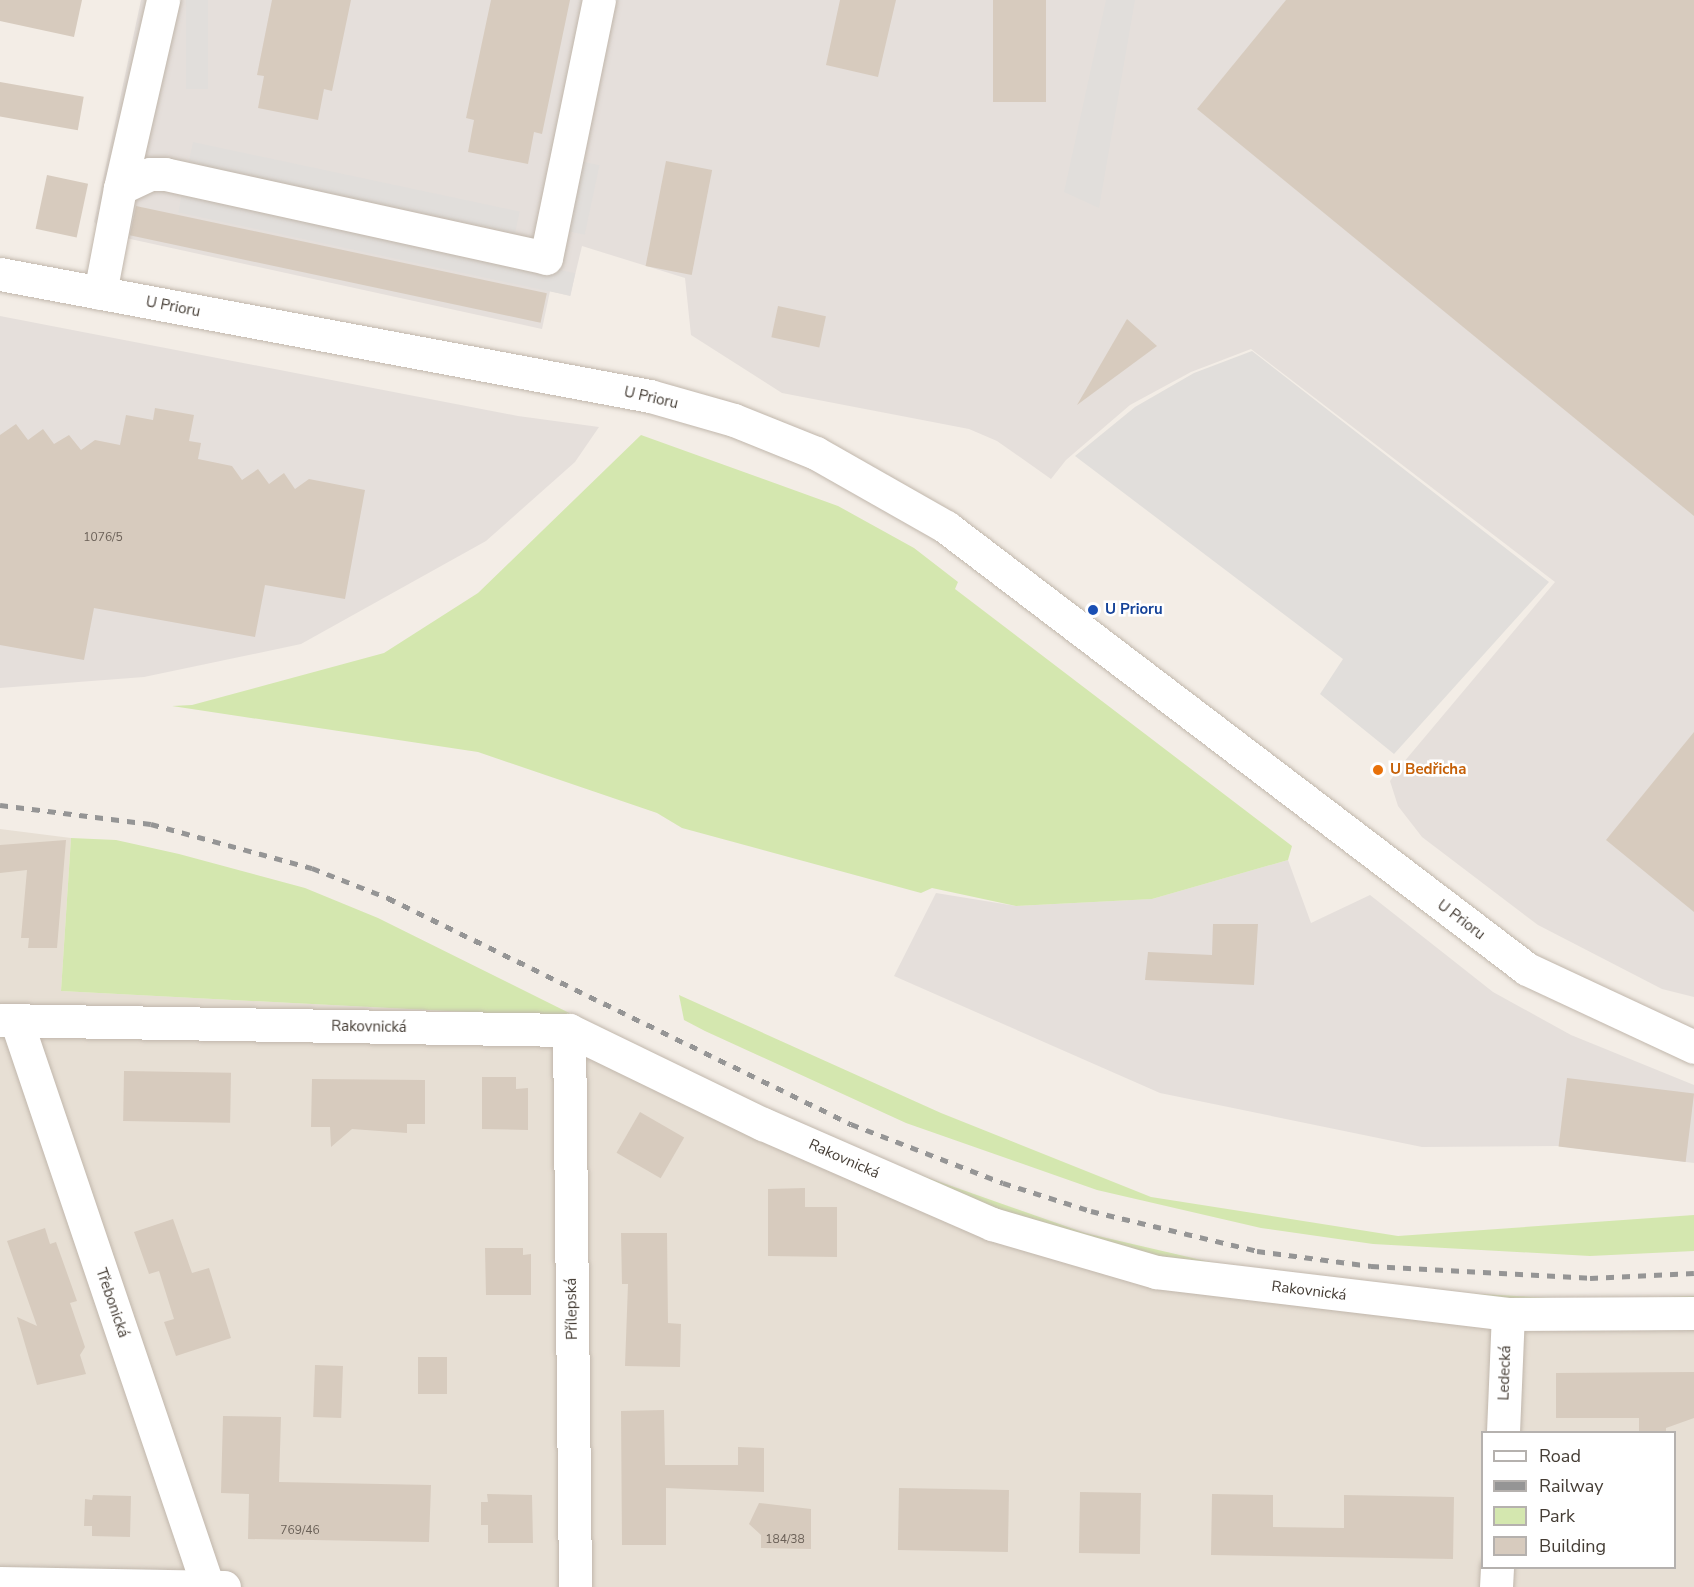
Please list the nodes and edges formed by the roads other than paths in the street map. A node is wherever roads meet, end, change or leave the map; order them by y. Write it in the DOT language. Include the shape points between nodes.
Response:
graph roads {
  1 [pos="163,0"];
  2 [pos="599,0"];
  3 [pos="148,73"];
  4 [pos="150,174"];
  5 [pos="120,188"];
  6 [pos="0,274"];
  7 [pos="100,293"];
  8 [pos="8,1020"];
  9 [pos="569,1030"];
  10 [pos="1694,1047"];
  11 [pos="1694,1313"];
  12 [pos="1508,1314"];
  13 [pos="1503,1431"];
  14 [pos="1497,1569"];
  15 [pos="0,1583"];
  16 [pos="208,1587"];
  17 [pos="224,1587"];
  18 [pos="575,1587"];
  19 [pos="1496,1587"];
  1 -- 3 [label="street"];
  2 -- 4 [label="street" via="546,258 165,174"];
  3 -- 4 [label="street" via="157,122"];
  3 -- 5 [label="street"];
  4 -- 5 [label="street"];
  5 -- 7 [label="street"];
  6 -- 7 [label="street, U Prioru"];
  7 -- 10 [label="street, U Prioru" via="650,396 734,420 816,453 946,527 1527,969"];
  8 -- 9 [label="street, Rakovnická"];
  8 -- 16 [label="street, Třebonická"];
  9 -- 12 [label="street, Rakovnická" via="763,1124 992,1224 1156,1272"];
  9 -- 18 [label="street, Přílepská"];
  11 -- 12 [label="street, Rakovnická"];
  12 -- 13 [label="street, Ledecká"];
  14 -- 19 [label="street"];
  15 -- 16 [label="street"];
  16 -- 17 [label="street"];
}
